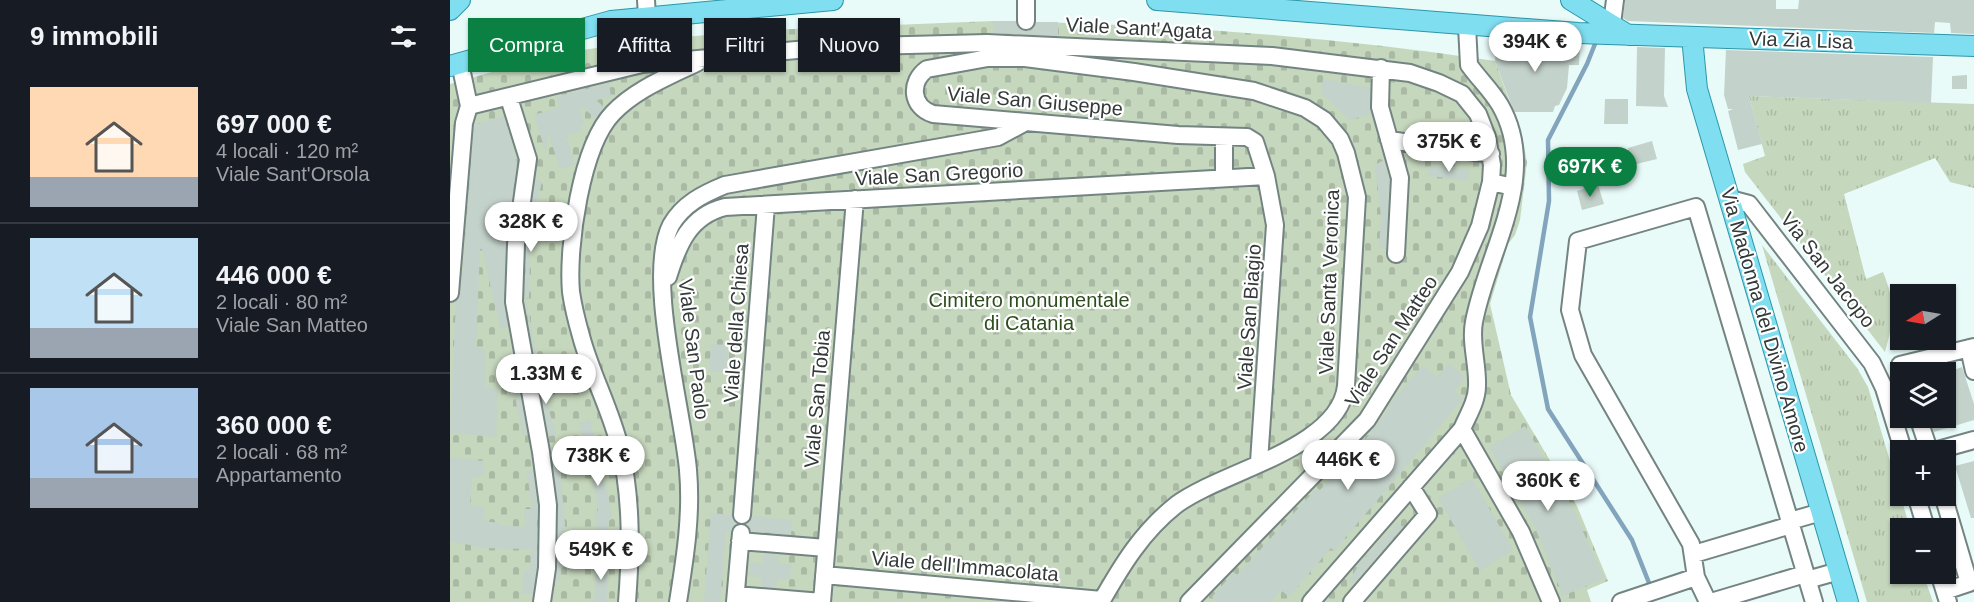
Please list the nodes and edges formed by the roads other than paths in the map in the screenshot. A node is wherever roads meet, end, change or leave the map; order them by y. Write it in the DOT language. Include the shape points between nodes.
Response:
graph roads {
  1 [pos="460,0"];
  2 [pos="833,0"];
  3 [pos="1026,0"];
  4 [pos="1157,0"];
  5 [pos="1563,0"];
  6 [pos="1571,0"];
  7 [pos="1615,0"];
  8 [pos="1287,5"];
  9 [pos="647,8"];
  10 [pos="450,10"];
  11 [pos="1467,26"];
  12 [pos="1552,29"];
  13 [pos="1620,30"];
  14 [pos="1692,36"];
  15 [pos="1026,40"];
  16 [pos="1974,46"];
  17 [pos="701,60"];
  18 [pos="455,65"];
  19 [pos="1381,68"];
  20 [pos="509,98"];
  21 [pos="469,106"];
  22 [pos="1024,123"];
  23 [pos="1224,138"];
  24 [pos="1389,140"];
  25 [pos="1491,154"];
  26 [pos="1266,176"];
  27 [pos="1224,178"];
  28 [pos="1491,182"];
  29 [pos="1513,187"];
  30 [pos="1730,199"];
  31 [pos="855,200"];
  32 [pos="766,205"];
  33 [pos="1396,254"];
  34 [pos="664,291"];
  35 [pos="450,293"];
  36 [pos="1972,348"];
  37 [pos="1922,362"];
  38 [pos="1872,363"];
  39 [pos="1890,366"];
  40 [pos="1974,371"];
  41 [pos="1462,429"];
  42 [pos="1900,440"];
  43 [pos="1974,440"];
  44 [pos="1956,445"];
  45 [pos="1259,462"];
  46 [pos="1411,487"];
  47 [pos="1946,506"];
  48 [pos="1821,512"];
  49 [pos="742,516"];
  50 [pos="1790,523"];
  51 [pos="826,548"];
  52 [pos="1694,554"];
  53 [pos="1839,571"];
  54 [pos="824,575"];
  55 [pos="1806,577"];
  56 [pos="1689,579"];
  57 [pos="1946,596"];
  58 [pos="735,598"];
  59 [pos="1101,601"];
  60 [pos="542,602"];
  61 [pos="627,602"];
  62 [pos="678,602"];
  63 [pos="822,602"];
  64 [pos="1189,602"];
  65 [pos="1311,602"];
  66 [pos="1352,602"];
  67 [pos="1551,602"];
  68 [pos="1621,602"];
  69 [pos="1709,602"];
  70 [pos="1814,602"];
  71 [pos="1848,602"];
  1 -- 10 [label="main road"];
  2 -- 9 [label="main road"];
  3 -- 15 [label="street"];
  4 -- 8 [label="main road, Via Zia Lisa"];
  5 -- 12 [label="main road" via="1563,20"];
  6 -- 13 [label="main road, Via Zia Lisa"];
  7 -- 13 [label="street"];
  8 -- 11 [label="main road, Via Zia Lisa"];
  9 -- 18 [label="main road"];
  11 -- 12 [label="main road, Via Zia Lisa"];
  11 -- 29 [label="street" via="1469,65 1489,88 1509,128 1516,170"];
  12 -- 13 [label="main road, Via Zia Lisa"];
  13 -- 14 [label="main road, Via Zia Lisa"];
  14 -- 16 [label="main road, Via Zia Lisa"];
  14 -- 30 [label="main road, Via Madonna del Divino Amore" via="1697,89"];
  15 -- 17 [label="street, Viale Sant'Agata" via="830,47"];
  15 -- 19 [label="street, Viale Sant'Agata" via="1272,56"];
  15 -- 22 [label="street, Viale San Giuseppe" via="988,58 927,69 914,86 916,101 925,111"];
  15 -- 45 [label="street, Viale Santa Veronica" via="1254,91 1305,108 1324,120 1340,139 1354,177 1357,215 1345,398 1326,424 1292,447"];
  17 -- 20 [label="street, Viale Sant'Agata" via="642,64"];
  17 -- 61 [label="street" via="648,87 612,114 603,126 588,162 572,239 571,293 584,348 620,447 630,526"];
  18 -- 21 [label="street"];
  19 -- 24 [label="street" via="1380,107"];
  19 -- 25 [label="street, Viale Sant'Agata" via="1429,80 1462,94 1478,114"];
  20 -- 21 [label="street, Viale Sant'Agata"];
  20 -- 60 [label="street" via="528,159 516,244 514,302 548,506"];
  21 -- 35 [label="street" via="464,123"];
  22 -- 23 [label="street, Viale San Giuseppe"];
  22 -- 34 [label="street, Viale San Paolo" via="998,137 739,182 705,193 686,207 671,226 664,247"];
  23 -- 26 [label="street, Viale San Giuseppe" via="1247,137 1255,142"];
  23 -- 27 [label="street"];
  24 -- 25 [label="street"];
  24 -- 33 [label="street" via="1400,178"];
  25 -- 28 [label="street, Viale San Matteo"];
  26 -- 27 [label="street, Viale San Gregorio"];
  26 -- 45 [label="street, Viale San Biagio" via="1274,208 1275,243"];
  27 -- 31 [label="street, Viale San Gregorio"];
  28 -- 29 [label="street"];
  28 -- 64 [label="street, Viale San Matteo" via="1480,226 1460,272 1367,420"];
  29 -- 41 [label="street" via="1473,323 1478,386 1476,400"];
  30 -- 38 [label="street, Via San Jacopo" via="1749,204"];
  30 -- 48 [label="main road, Via Madonna del Divino Amore"];
  31 -- 32 [label="street, Viale San Gregorio"];
  31 -- 51 [label="street, Viale San Tobia"];
  32 -- 34 [label="street, Viale San Gregorio" via="714,210 696,221 681,240"];
  32 -- 49 [label="street, Viale della Chiesa"];
  34 -- 62 [label="street, Viale San Paolo" via="690,496"];
  36 -- 37 [label="street"];
  36 -- 40 [label="street"];
  38 -- 39 [label="street"];
  38 -- 42 [label="street, Via San Jacopo"];
  41 -- 46 [label="street"];
  41 -- 67 [label="street" via="1521,532"];
  43 -- 44 [label="street"];
  45 -- 59 [label="street, Viale Santa Veronica" via="1194,494 1162,516 1131,551"];
  46 -- 65 [label="street"];
  46 -- 66 [label="street" via="1428,514"];
  47 -- 57 [label="street" via="1969,583"];
  48 -- 50 [label="street"];
  48 -- 53 [label="main road, Via Madonna del Divino Amore"];
  50 -- 52 [label="street"];
  50 -- 52 [label="street" via="1696,207 1578,241 1570,310 1583,356"];
  50 -- 55 [label="street"];
  51 -- 54 [label="street, Viale San Tobia"];
  51 -- 58 [label="street" via="740,537"];
  52 -- 56 [label="street"];
  53 -- 55 [label="street"];
  53 -- 71 [label="main road, Via Madonna del Divino Amore"];
  54 -- 59 [label="street, Viale dell'Immacolata"];
  54 -- 63 [label="street, Viale San Tobia"];
  55 -- 69 [label="street"];
  55 -- 70 [label="street"];
  56 -- 68 [label="street"];
  56 -- 69 [label="street"];
  58 -- 63 [label="street"];
}
